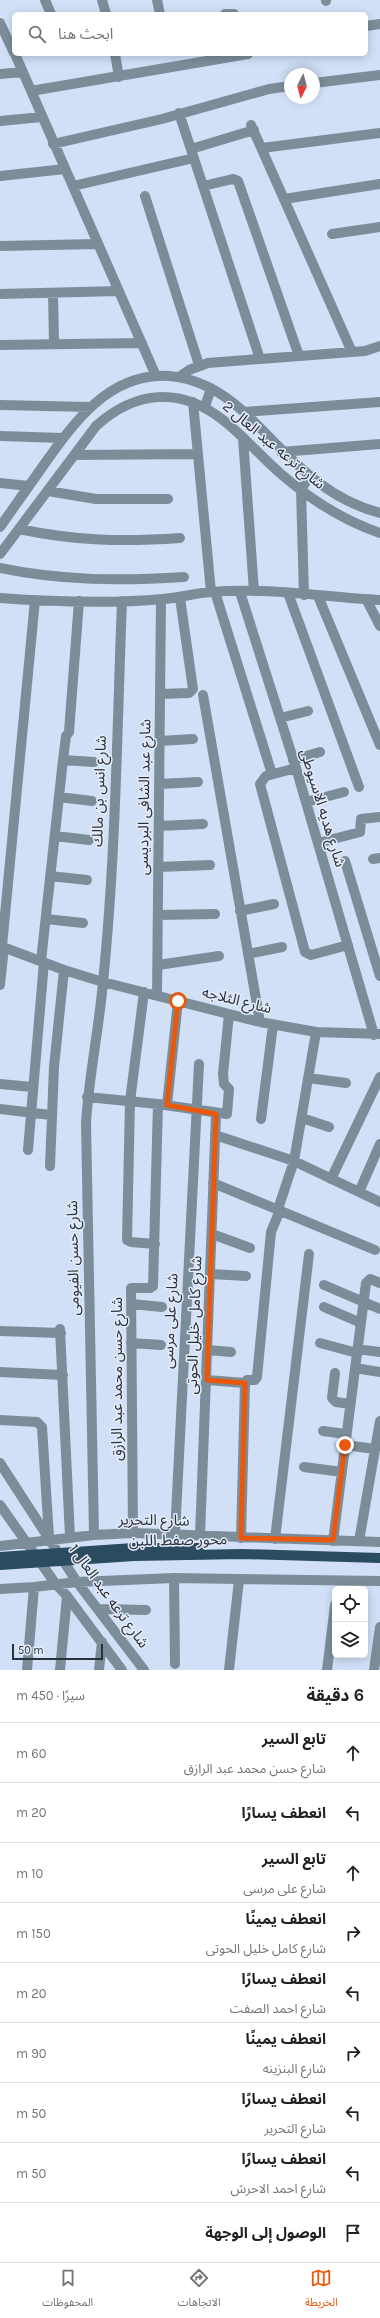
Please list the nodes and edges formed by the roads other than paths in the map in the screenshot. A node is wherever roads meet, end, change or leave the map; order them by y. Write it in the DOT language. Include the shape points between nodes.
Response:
graph roads {
  1 [pos="45,0"];
  2 [pos="102,0"];
  3 [pos="156,0"];
  4 [pos="50,12"];
  5 [pos="105,12"];
  6 [pos="159,12"];
  7 [pos="1,24"];
  8 [pos="380,24"];
  9 [pos="368,26"];
  10 [pos="12,47"];
  11 [pos="16,56"];
  12 [pos="115,56"];
  13 [pos="237,56"];
  14 [pos="23,72"];
  15 [pos="0,74"];
  16 [pos="380,75"];
  17 [pos="119,77"];
  18 [pos="320,82"];
  19 [pos="284,87"];
  20 [pos="31,91"];
  21 [pos="179,113"];
  22 [pos="42,117"];
  23 [pos="0,121"];
  24 [pos="380,133"];
  25 [pos="53,144"];
  26 [pos="262,148"];
  27 [pos="192,154"];
  28 [pos="66,169"];
  29 [pos="0,176"];
  30 [pos="380,184"];
  31 [pos="73,186"];
  32 [pos="203,186"];
  33 [pos="145,196"];
  34 [pos="284,199"];
  35 [pos="380,227"];
  36 [pos="332,234"];
  37 [pos="98,244"];
  38 [pos="0,246"];
  39 [pos="119,291"];
  40 [pos="53,293"];
  41 [pos="0,294"];
  42 [pos="142,343"];
  43 [pos="54,344"];
  44 [pos="0,345"];
  45 [pos="380,346"];
  46 [pos="352,352"];
  47 [pos="299,356"];
  48 [pos="260,359"];
  49 [pos="200,365"];
  50 [pos="156,376"];
  51 [pos="179,377"];
  52 [pos="211,388"];
  53 [pos="193,402"];
  54 [pos="380,402"];
  55 [pos="0,405"];
  56 [pos="90,407"];
  57 [pos="205,407"];
  58 [pos="244,412"];
  59 [pos="0,436"];
  60 [pos="63,438"];
  61 [pos="243,438"];
  62 [pos="380,444"];
  63 [pos="281,452"];
  64 [pos="198,454"];
  65 [pos="74,456"];
  66 [pos="309,476"];
  67 [pos="0,483"];
  68 [pos="29,486"];
  69 [pos="301,490"];
  70 [pos="48,491"];
  71 [pos="168,499"];
  72 [pos="380,513"];
  73 [pos="0,527"];
  74 [pos="19,529"];
  75 [pos="380,533"];
  76 [pos="180,538"];
  77 [pos="0,554"];
  78 [pos="0,568"];
  79 [pos="184,576"];
  80 [pos="254,591"];
  81 [pos="213,592"];
  82 [pos="240,592"];
  83 [pos="288,593"];
  84 [pos="304,594"];
  85 [pos="318,596"];
  86 [pos="0,598"];
  87 [pos="180,598"];
  88 [pos="366,599"];
  89 [pos="35,600"];
  90 [pos="162,600"];
  91 [pos="380,600"];
  92 [pos="80,601"];
  93 [pos="122,601"];
  94 [pos="380,626"];
  95 [pos="160,694"];
  96 [pos="202,696"];
  97 [pos="308,711"];
  98 [pos="280,718"];
  99 [pos="193,738"];
  100 [pos="160,741"];
  101 [pos="380,745"];
  102 [pos="320,752"];
  103 [pos="63,760"];
  104 [pos="94,762"];
  105 [pos="295,764"];
  106 [pos="272,774"];
  107 [pos="198,782"];
  108 [pos="159,784"];
  109 [pos="359,787"];
  110 [pos="344,792"];
  111 [pos="59,797"];
  112 [pos="92,801"];
  113 [pos="306,802"];
  114 [pos="380,816"];
  115 [pos="203,824"];
  116 [pos="159,826"];
  117 [pos="55,836"];
  118 [pos="89,840"];
  119 [pos="318,843"];
  120 [pos="345,862"];
  121 [pos="210,865"];
  122 [pos="158,867"];
  123 [pos="50,876"];
  124 [pos="87,880"];
  125 [pos="274,904"];
  126 [pos="240,911"];
  127 [pos="215,914"];
  128 [pos="158,915"];
  129 [pos="46,919"];
  130 [pos="83,923"];
  131 [pos="348,945"];
  132 [pos="2,946"];
  133 [pos="282,947"];
  134 [pos="248,954"];
  135 [pos="219,956"];
  136 [pos="43,962"];
  137 [pos="158,965"];
  138 [pos="64,970"];
  139 [pos="380,976"];
  140 [pos="103,982"];
  141 [pos="0,986"];
  142 [pos="144,992"];
  143 [pos="157,995"];
  144 [pos="178,1001"];
  145 [pos="229,1014"];
  146 [pos="260,1022"];
  147 [pos="273,1025"];
  148 [pos="316,1032"];
  149 [pos="377,1035"];
  150 [pos="199,1064"];
  151 [pos="380,1077"];
  152 [pos="308,1078"];
  153 [pos="346,1083"];
  154 [pos="0,1084"];
  155 [pos="32,1087"];
  156 [pos="88,1097"];
  157 [pos="130,1101"];
  158 [pos="162,1104"];
  159 [pos="0,1109"];
  160 [pos="196,1109"];
  161 [pos="30,1113"];
  162 [pos="216,1114"];
  163 [pos="51,1115"];
  164 [pos="302,1118"];
  165 [pos="261,1119"];
  166 [pos="329,1127"];
  167 [pos="215,1135"];
  168 [pos="380,1144"];
  169 [pos="28,1150"];
  170 [pos="294,1161"];
  171 [pos="50,1166"];
  172 [pos="331,1179"];
  173 [pos="213,1183"];
  174 [pos="359,1192"];
  175 [pos="380,1202"];
  176 [pos="279,1210"];
  177 [pos="212,1234"];
  178 [pos="155,1244"];
  179 [pos="250,1248"];
  180 [pos="375,1250"];
  181 [pos="309,1254"];
  182 [pos="211,1274"];
  183 [pos="246,1276"];
  184 [pos="380,1283"];
  185 [pos="324,1285"];
  186 [pos="364,1302"];
  187 [pos="131,1304"];
  188 [pos="162,1307"];
  189 [pos="324,1307"];
  190 [pos="380,1309"];
  191 [pos="0,1321"];
  192 [pos="361,1323"];
  193 [pos="0,1326"];
  194 [pos="0,1331"];
  195 [pos="131,1343"];
  196 [pos="320,1343"];
  197 [pos="161,1345"];
  198 [pos="208,1350"];
  199 [pos="357,1351"];
  200 [pos="231,1352"];
  201 [pos="380,1352"];
  202 [pos="355,1368"];
  203 [pos="0,1372"];
  204 [pos="380,1372"];
  205 [pos="334,1373"];
  206 [pos="63,1375"];
  207 [pos="207,1380"];
  208 [pos="245,1383"];
  209 [pos="350,1404"];
  210 [pos="0,1420"];
  211 [pos="380,1421"];
  212 [pos="322,1431"];
  213 [pos="346,1434"];
  214 [pos="345,1445"];
  215 [pos="375,1449"];
  216 [pos="0,1463"];
  217 [pos="304,1467"];
  218 [pos="342,1472"];
  219 [pos="0,1505"];
  220 [pos="133,1533"];
  221 [pos="175,1534"];
  222 [pos="94,1535"];
  223 [pos="200,1536"];
  224 [pos="70,1537"];
  225 [pos="241,1538"];
  226 [pos="50,1539"];
  227 [pos="275,1539"];
  228 [pos="333,1540"];
  229 [pos="359,1541"];
  230 [pos="380,1542"];
  231 [pos="27,1544"];
  232 [pos="0,1546"];
  233 [pos="380,1551"];
  234 [pos="0,1557"];
  235 [pos="380,1558"];
  236 [pos="0,1565"];
  237 [pos="174,1578"];
  238 [pos="239,1580"];
  239 [pos="380,1581"];
  240 [pos="77,1582"];
  241 [pos="55,1584"];
  242 [pos="338,1585"];
  243 [pos="34,1587"];
  244 [pos="0,1589"];
  245 [pos="67,1596"];
  246 [pos="100,1609"];
  247 [pos="146,1610"];
  248 [pos="333,1622"];
  249 [pos="380,1627"];
  250 [pos="102,1642"];
  251 [pos="378,1657"];
  252 [pos="175,1664"];
  253 [pos="27,1670"];
  254 [pos="60,1670"];
  255 [pos="99,1670"];
  256 [pos="122,1670"];
  257 [pos="144,1670"];
  258 [pos="228,1670"];
  259 [pos="326,1670"];
  260 [pos="374,1670"];
  1 -- 4 [label="street"];
  2 -- 5 [label="street"];
  3 -- 6 [label="street"];
  7 -- 10 [label="street"];
  8 -- 9 [label="street"];
  11 -- 14 [label="street"];
  12 -- 17 [label="street"];
  13 -- 17 [label="street"];
  14 -- 15 [label="street"];
  14 -- 20 [label="street"];
  16 -- 18 [label="street"];
  17 -- 20 [label="street"];
  19 -- 21 [label="street"];
  20 -- 22 [label="street"];
  21 -- 25 [label="street"];
  21 -- 27 [label="street"];
  22 -- 23 [label="street"];
  22 -- 25 [label="street"];
  24 -- 26 [label="street"];
  25 -- 28 [label="street"];
  26 -- 27 [label="street" via="252,128"];
  26 -- 34 [label="street"];
  27 -- 31 [label="street"];
  27 -- 32 [label="street"];
  28 -- 29 [label="street"];
  28 -- 31 [label="street"];
  30 -- 34 [label="street"];
  31 -- 37 [label="street"];
  32 -- 47 [label="street" via="233,179 238,181"];
  32 -- 48 [label="street"];
  33 -- 49 [label="street"];
  34 -- 46 [label="street"];
  35 -- 36 [label="street"];
  37 -- 38 [label="street"];
  37 -- 39 [label="street"];
  39 -- 40 [label="street"];
  39 -- 42 [label="street"];
  40 -- 41 [label="street"];
  40 -- 43 [label="street"];
  42 -- 43 [label="street"];
  42 -- 50 [label="street"];
  43 -- 44 [label="street"];
  45 -- 46 [label="street"];
  46 -- 47 [label="street"];
  47 -- 48 [label="street"];
  48 -- 49 [label="street"];
  49 -- 51 [label="street"];
  50 -- 51 [label="street, شارع ترعه عبد العال 2"];
  50 -- 56 [label="street, شارع ترعه عبد العال 2" via="138,378 121,385"];
  51 -- 52 [label="street, شارع ترعه عبد العال 2"];
  52 -- 57 [label="street"];
  52 -- 58 [label="street, شارع ترعه عبد العال 2"];
  53 -- 57 [label="street, شارع ترعه عبد العال 2"];
  53 -- 64 [label="street"];
  53 -- 65 [label="street, شارع ترعه عبد العال 2" via="159,396 124,405 96,426"];
  54 -- 58 [label="street"];
  55 -- 56 [label="street"];
  56 -- 60 [label="street, شارع ترعه عبد العال 2"];
  57 -- 61 [label="street, شارع ترعه عبد العال 2"];
  58 -- 63 [label="street, شارع ترعه عبد العال 2"];
  59 -- 60 [label="street"];
  60 -- 68 [label="street, شارع ترعه عبد العال 2"];
  61 -- 69 [label="street, شارع ترعه عبد العال 2"];
  61 -- 80 [label="street"];
  62 -- 63 [label="street"];
  63 -- 66 [label="street, شارع ترعه عبد العال 2"];
  64 -- 65 [label="street"];
  64 -- 81 [label="street"];
  65 -- 70 [label="street, شارع ترعه عبد العال 2"];
  66 -- 69 [label="street"];
  66 -- 72 [label="street, شارع ترعه عبد العال 2" via="351,503"];
  67 -- 68 [label="street"];
  68 -- 73 [label="street, شارع ترعه عبد العال 2"];
  69 -- 75 [label="street, شارع ترعه عبد العال 2" via="329,511"];
  69 -- 84 [label="street"];
  70 -- 71 [label="street" via="96,499"];
  70 -- 74 [label="street, شارع ترعه عبد العال 2"];
  74 -- 76 [label="street" via="61,538 100,541"];
  74 -- 77 [label="street, شارع ترعه عبد العال 2"];
  78 -- 79 [label="street" via="70,578 138,580"];
  80 -- 82 [label="street"];
  80 -- 83 [label="street"];
  81 -- 82 [label="street"];
  81 -- 87 [label="street"];
  81 -- 106 [label="street"];
  82 -- 98 [label="street, شارع هديه الاسيوطى"];
  83 -- 84 [label="street"];
  83 -- 109 [label="street"];
  84 -- 85 [label="street"];
  85 -- 88 [label="street"];
  85 -- 101 [label="street"];
  86 -- 89 [label="street"];
  87 -- 90 [label="street"];
  87 -- 95 [label="street" via="193,689 189,693"];
  88 -- 91 [label="street"];
  88 -- 94 [label="street"];
  89 -- 92 [label="street"];
  89 -- 132 [label="street"];
  90 -- 93 [label="street"];
  90 -- 95 [label="street, شارع عبد الشافى البرديسى"];
  92 -- 93 [label="street"];
  92 -- 103 [label="street" via="69,732 66,736"];
  93 -- 140 [label="street, شارع انس بن مالك"];
  95 -- 100 [label="street, شارع عبد الشافى البرديسى"];
  96 -- 126 [label="street"];
  97 -- 98 [label="street"];
  98 -- 105 [label="street, شارع هديه الاسيوطى"];
  99 -- 100 [label="street"];
  100 -- 108 [label="street, شارع عبد الشافى البرديسى"];
  102 -- 105 [label="street"];
  103 -- 104 [label="street"];
  103 -- 111 [label="street"];
  105 -- 106 [label="street"];
  105 -- 113 [label="street, شارع هديه الاسيوطى"];
  106 -- 131 [label="street" via="263,778 260,784 305,952 311,955"];
  107 -- 108 [label="street"];
  108 -- 116 [label="street, شارع عبد الشافى البرديسى"];
  110 -- 113 [label="street"];
  111 -- 112 [label="street"];
  111 -- 117 [label="street"];
  113 -- 119 [label="street, شارع هديه الاسيوطى"];
  114 -- 119 [label="street" via="361,819 360,832"];
  115 -- 116 [label="street"];
  116 -- 122 [label="street, شارع عبد الشافى البرديسى"];
  117 -- 118 [label="street"];
  117 -- 123 [label="street"];
  119 -- 131 [label="street, شارع هديه الاسيوطى"];
  120 -- 139 [label="street"];
  121 -- 122 [label="street"];
  122 -- 128 [label="street, شارع عبد الشافى البرديسى"];
  123 -- 124 [label="street"];
  123 -- 129 [label="street"];
  125 -- 126 [label="street"];
  126 -- 134 [label="street"];
  127 -- 128 [label="street"];
  128 -- 137 [label="street, شارع عبد الشافى البرديسى"];
  129 -- 130 [label="street"];
  129 -- 136 [label="street"];
  131 -- 149 [label="street, شارع هديه الاسيوطى"];
  132 -- 136 [label="street, شارع الثلاجه"];
  132 -- 141 [label="street"];
  133 -- 134 [label="street"];
  134 -- 146 [label="street"];
  135 -- 137 [label="street"];
  136 -- 138 [label="street, شارع الثلاجه"];
  136 -- 155 [label="street"];
  137 -- 143 [label="street, شارع عبد الشافى البرديسى"];
  138 -- 140 [label="street, شارع الثلاجه"];
  138 -- 163 [label="street"];
  140 -- 142 [label="street, شارع الثلاجه"];
  140 -- 156 [label="street, شارع حسن الفيومى"];
  142 -- 143 [label="street, شارع الثلاجه"];
  142 -- 157 [label="street"];
  143 -- 144 [label="street, شارع الثلاجه"];
  144 -- 145 [label="street, شارع الثلاجه"];
  144 -- 158 [label="street, شارع حسن محمد عبد الرازق"];
  145 -- 146 [label="street, شارع الثلاجه"];
  145 -- 162 [label="street" via="223,1074 224,1084 229,1089 228,1112 226,1115"];
  146 -- 147 [label="street, شارع الثلاجه"];
  147 -- 148 [label="street, شارع الثلاجه"];
  147 -- 165 [label="street"];
  148 -- 149 [label="street, شارع الثلاجه"];
  148 -- 152 [label="street"];
  150 -- 160 [label="street, شارع على مرسى"];
  151 -- 172 [label="street"];
  152 -- 153 [label="street"];
  152 -- 164 [label="street"];
  154 -- 155 [label="street"];
  155 -- 161 [label="street"];
  156 -- 157 [label="street"];
  156 -- 222 [label="street, شارع حسن الفيومى" via="86,1157"];
  157 -- 158 [label="street"];
  157 -- 178 [label="street" via="127,1240"];
  158 -- 160 [label="street"];
  158 -- 178 [label="street, شارع حسن محمد عبد الرازق"];
  159 -- 161 [label="street"];
  160 -- 162 [label="street"];
  160 -- 221 [label="street, شارع على مرسى"];
  161 -- 163 [label="street"];
  161 -- 169 [label="street"];
  162 -- 167 [label="street, شارع كامل خليل الحوتى"];
  163 -- 171 [label="street"];
  164 -- 166 [label="street"];
  164 -- 170 [label="street"];
  167 -- 170 [label="street"];
  167 -- 173 [label="street, شارع كامل خليل الحوتى"];
  168 -- 174 [label="street"];
  170 -- 172 [label="street"];
  170 -- 176 [label="street"];
  172 -- 174 [label="street"];
  173 -- 176 [label="street"];
  173 -- 177 [label="street, شارع كامل خليل الحوتى"];
  174 -- 175 [label="street"];
  176 -- 180 [label="street"];
  176 -- 208 [label="street" via="271,1232 257,1377"];
  177 -- 179 [label="street"];
  177 -- 182 [label="street, شارع كامل خليل الحوتى"];
  178 -- 187 [label="street, شارع حسن محمد عبد الرازق" via="153,1286 131,1287"];
  181 -- 227 [label="street"];
  182 -- 183 [label="street"];
  182 -- 198 [label="street, شارع كامل خليل الحوتى"];
  184 -- 186 [label="street" via="368,1280"];
  185 -- 186 [label="street"];
  186 -- 190 [label="street"];
  186 -- 192 [label="street"];
  187 -- 188 [label="street"];
  187 -- 195 [label="street, شارع حسن محمد عبد الرازق"];
  189 -- 192 [label="street"];
  191 -- 193 [label="street"];
  192 -- 199 [label="street"];
  194 -- 206 [label="street" via="61,1331"];
  195 -- 197 [label="street"];
  195 -- 220 [label="street, شارع حسن محمد عبد الرازق"];
  196 -- 199 [label="street"];
  198 -- 200 [label="street"];
  198 -- 207 [label="street, شارع كامل خليل الحوتى"];
  199 -- 201 [label="street"];
  199 -- 202 [label="street"];
  202 -- 204 [label="street"];
  202 -- 209 [label="street"];
  203 -- 206 [label="street"];
  205 -- 209 [label="street" via="332,1398 336,1402"];
  206 -- 224 [label="street"];
  207 -- 208 [label="street"];
  207 -- 223 [label="street, شارع كامل خليل الحوتى"];
  208 -- 225 [label="street"];
  209 -- 213 [label="street"];
  210 -- 226 [label="street" via="37,1422 42,1427"];
  211 -- 215 [label="street"];
  212 -- 213 [label="street"];
  213 -- 214 [label="street"];
  214 -- 215 [label="street"];
  214 -- 218 [label="street"];
  215 -- 229 [label="street"];
  216 -- 226 [label="street, شارع ترعه عبد العال 1"];
  217 -- 218 [label="street"];
  218 -- 228 [label="street"];
  219 -- 231 [label="street"];
  220 -- 221 [label="street, شارع التحرير"];
  220 -- 222 [label="street, شارع التحرير"];
  221 -- 223 [label="street, شارع التحرير"];
  222 -- 224 [label="street, شارع التحرير"];
  223 -- 225 [label="street, شارع التحرير"];
  224 -- 226 [label="street, شارع التحرير"];
  225 -- 227 [label="street, شارع التحرير"];
  226 -- 231 [label="street, شارع التحرير"];
  226 -- 240 [label="street, شارع ترعه عبد العال 1"];
  227 -- 228 [label="street, شارع التحرير"];
  228 -- 229 [label="street, شارع التحرير"];
  229 -- 230 [label="street, شارع التحرير"];
  231 -- 232 [label="street, شارع التحرير"];
  231 -- 241 [label="street"];
  233 -- 234 [label="main road, محور صفط اللبن" via="134,1548"];
  235 -- 236 [label="main road, محور صفط اللبن" via="243,1554 134,1556"];
  237 -- 238 [label="street"];
  237 -- 240 [label="street"];
  237 -- 252 [label="street"];
  238 -- 242 [label="street"];
  238 -- 258 [label="street"];
  239 -- 242 [label="street"];
  240 -- 241 [label="street"];
  240 -- 246 [label="street, شارع ترعه عبد العال 1"];
  241 -- 243 [label="street"];
  241 -- 245 [label="street"];
  243 -- 244 [label="street"];
  243 -- 253 [label="street"];
  245 -- 250 [label="street"];
  245 -- 254 [label="street"];
  246 -- 247 [label="street"];
  246 -- 257 [label="street, شارع ترعه عبد العال 1"];
  248 -- 259 [label="street"];
  249 -- 251 [label="street"];
  250 -- 255 [label="street"];
  250 -- 256 [label="street"];
  251 -- 260 [label="street"];
}
